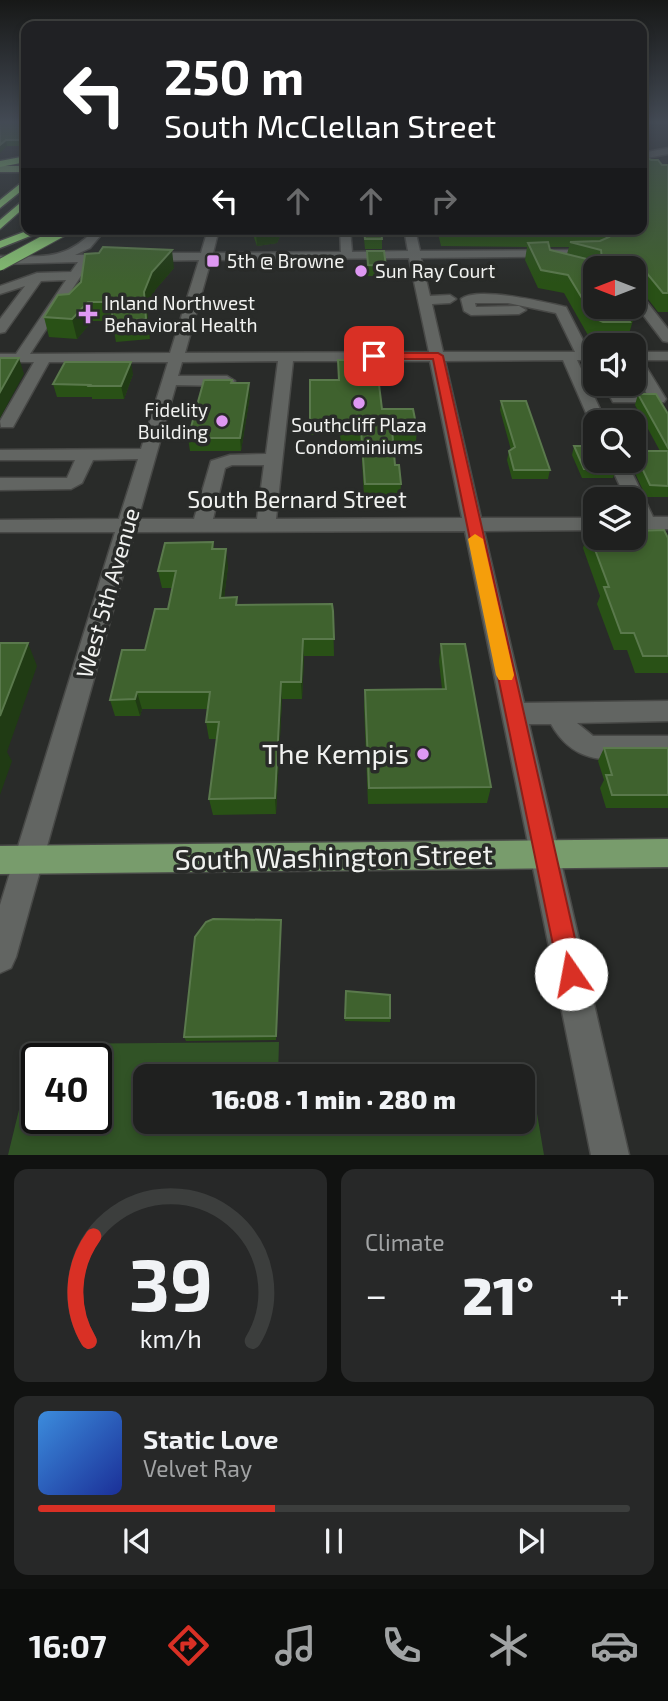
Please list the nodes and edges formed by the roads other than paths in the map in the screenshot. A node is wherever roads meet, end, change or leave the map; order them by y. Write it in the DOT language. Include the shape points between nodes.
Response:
graph roads {
  1 [pos="21,187"];
  2 [pos="0,205"];
  3 [pos="21,206"];
  4 [pos="0,226"];
  5 [pos="27,235"];
  6 [pos="54,235"];
  7 [pos="93,235"];
  8 [pos="96,235"];
  9 [pos="101,235"];
  10 [pos="212,235"];
  11 [pos="345,235"];
  12 [pos="410,235"];
  13 [pos="0,245"];
  14 [pos="596,253"];
  15 [pos="480,255"];
  16 [pos="347,256"];
  17 [pos="414,256"];
  18 [pos="127,257"];
  19 [pos="205,257"];
  20 [pos="87,258"];
  21 [pos="53,259"];
  22 [pos="0,262"];
  23 [pos="574,266"];
  24 [pos="0,276"];
  25 [pos="75,276"];
  26 [pos="37,277"];
  27 [pos="0,290"];
  28 [pos="450,299"];
  29 [pos="424,300"];
  30 [pos="519,310"];
  31 [pos="646,311"];
  32 [pos="15,332"];
  33 [pos="668,338"];
  34 [pos="438,356"];
  35 [pos="582,356"];
  36 [pos="668,356"];
  37 [pos="176,357"];
  38 [pos="286,357"];
  39 [pos="646,357"];
  40 [pos="0,358"];
  41 [pos="20,358"];
  42 [pos="44,358"];
  43 [pos="646,378"];
  44 [pos="169,380"];
  45 [pos="228,381"];
  46 [pos="618,396"];
  47 [pos="595,410"];
  48 [pos="7,423"];
  49 [pos="86,454"];
  50 [pos="148,454"];
  51 [pos="0,456"];
  52 [pos="275,459"];
  53 [pos="0,484"];
  54 [pos="668,523"];
  55 [pos="472,524"];
  56 [pos="583,524"];
  57 [pos="646,524"];
  58 [pos="202,525"];
  59 [pos="266,525"];
  60 [pos="0,526"];
  61 [pos="128,526"];
  62 [pos="668,711"];
  63 [pos="513,713"];
  64 [pos="558,713"];
  65 [pos="668,747"];
  66 [pos="668,853"];
  67 [pos="545,854"];
  68 [pos="14,860"];
  69 [pos="0,957"];
  70 [pos="610,1155"];
  1 -- 2 [label="highway"];
  3 -- 4 [label="highway"];
  5 -- 13 [label="highway"];
  6 -- 22 [label="highway, bridge"];
  7 -- 22 [label="street" via="57,252"];
  8 -- 21 [label="street" via="86,246"];
  9 -- 18 [label="street" via="96,251"];
  10 -- 19 [label="street, West 5th Avenue"];
  11 -- 16 [label="street"];
  12 -- 17 [label="street"];
  14 -- 15 [label="street"];
  15 -- 17 [label="street"];
  15 -- 23 [label="street"];
  16 -- 17 [label="street"];
  16 -- 19 [label="street"];
  17 -- 29 [label="street"];
  18 -- 19 [label="street"];
  18 -- 20 [label="street"];
  19 -- 37 [label="street, West 5th Avenue"];
  20 -- 21 [label="street"];
  20 -- 25 [label="street"];
  21 -- 22 [label="street"];
  21 -- 24 [label="street"];
  25 -- 26 [label="street"];
  25 -- 32 [label="street"];
  26 -- 27 [label="street"];
  26 -- 32 [label="street"];
  28 -- 29 [label="street"];
  29 -- 34 [label="street"];
  30 -- 35 [label="street" via="471,311 467,299 508,299 561,310"];
  31 -- 33 [label="street"];
  32 -- 41 [label="street"];
  34 -- 35 [label="street"];
  34 -- 38 [label="street"];
  34 -- 55 [label="street"];
  35 -- 47 [label="street"];
  36 -- 39 [label="street"];
  37 -- 38 [label="street"];
  37 -- 42 [label="street"];
  37 -- 44 [label="street, West 5th Avenue"];
  38 -- 52 [label="street"];
  40 -- 41 [label="street"];
  41 -- 42 [label="street"];
  42 -- 48 [label="street"];
  43 -- 46 [label="street" via="658,399"];
  44 -- 45 [label="street"];
  44 -- 50 [label="street, West 5th Avenue"];
  49 -- 50 [label="street"];
  49 -- 51 [label="street"];
  49 -- 53 [label="street" via="71,483"];
  50 -- 61 [label="street, West 5th Avenue"];
  52 -- 58 [label="street" via="229,460 217,465"];
  52 -- 59 [label="street"];
  54 -- 57 [label="street"];
  55 -- 56 [label="street, South Bernard Street"];
  55 -- 59 [label="street, South Bernard Street"];
  55 -- 63 [label="street"];
  58 -- 59 [label="street, South Bernard Street"];
  58 -- 61 [label="street, South Bernard Street"];
  60 -- 61 [label="street, South Bernard Street"];
  61 -- 68 [label="street, West 5th Avenue"];
  62 -- 64 [label="street"];
  63 -- 64 [label="street"];
  63 -- 67 [label="street"];
  64 -- 65 [label="street" via="570,734 588,747"];
  66 -- 67 [label="main road, South Washington Street"];
  67 -- 68 [label="main road, South Washington Street"];
  67 -- 70 [label="street"];
  68 -- 69 [label="street, West 5th Avenue"];
}
